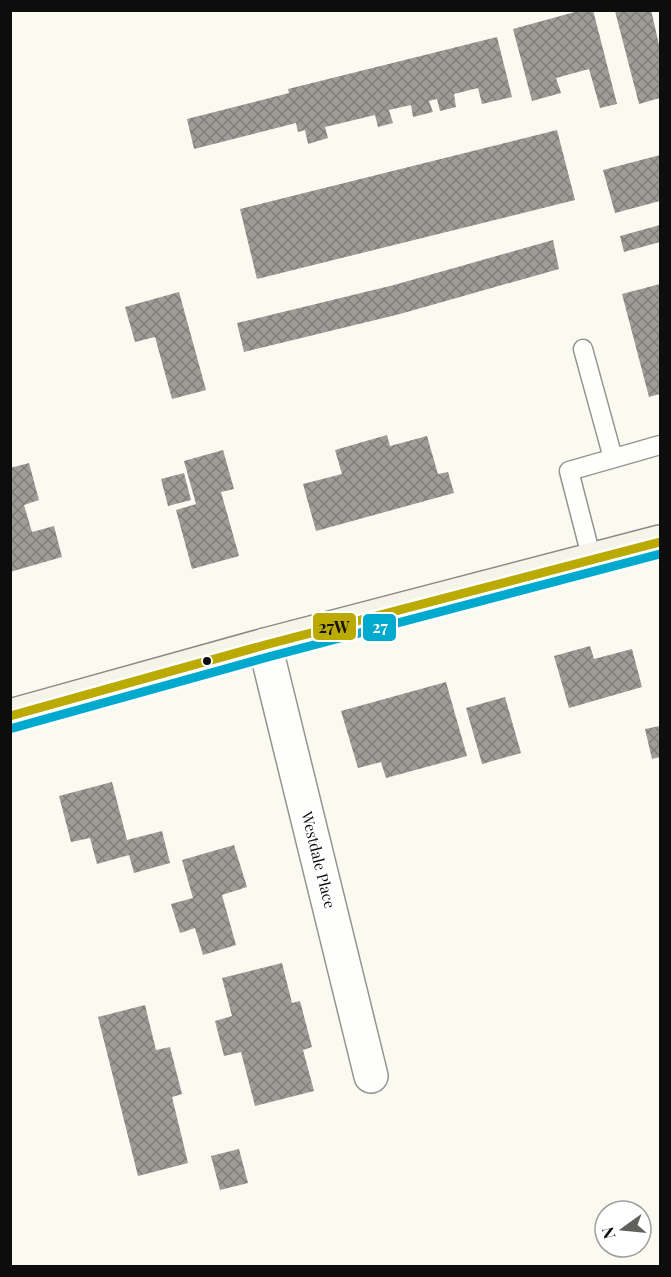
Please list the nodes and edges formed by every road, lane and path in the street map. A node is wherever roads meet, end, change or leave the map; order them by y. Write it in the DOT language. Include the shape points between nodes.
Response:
graph roads {
  1 [pos="583,349"];
  2 [pos="660,446"];
  3 [pos="613,458"];
  4 [pos="660,542"];
  5 [pos="592,560"];
  6 [pos="266,645"];
  7 [pos="10,716"];
  8 [pos="371,1076"];
  1 -- 3 [label="lane"];
  2 -- 3 [label="lane"];
  3 -- 5 [label="lane" via="569,471"];
  4 -- 5 [label="main road"];
  5 -- 6 [label="main road"];
  6 -- 7 [label="main road"];
  6 -- 8 [label="street, Westdale Place"];
}
